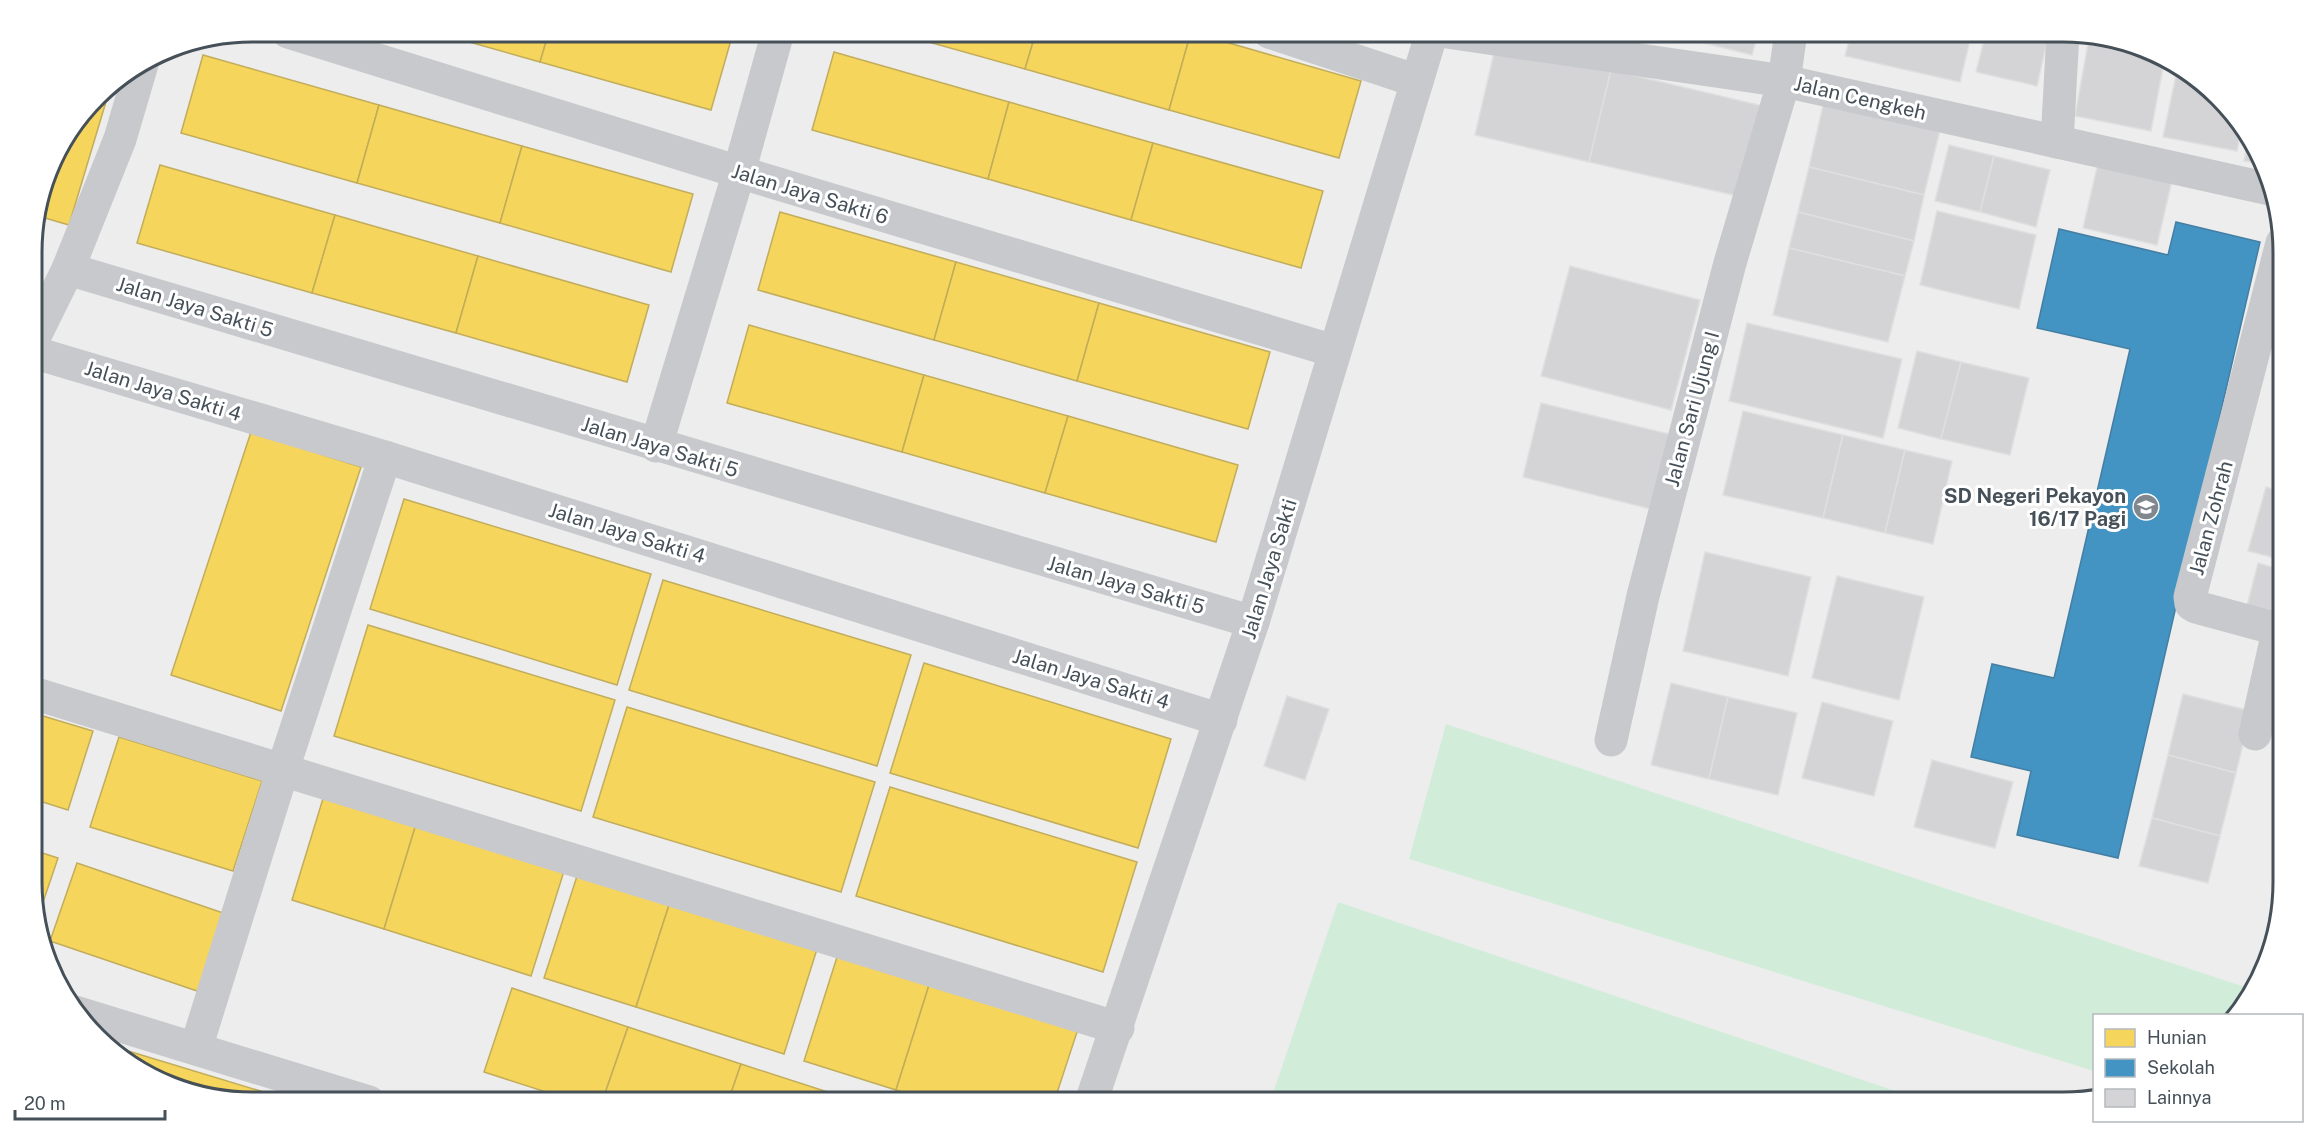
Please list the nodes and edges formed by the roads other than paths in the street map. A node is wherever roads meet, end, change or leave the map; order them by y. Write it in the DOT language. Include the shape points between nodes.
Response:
graph roads {
  1 [pos="320,42"];
  2 [pos="775,42"];
  3 [pos="1299,42"];
  4 [pos="1429,42"];
  5 [pos="1516,42"];
  6 [pos="1790,42"];
  7 [pos="2062,42"];
  8 [pos="139,75"];
  9 [pos="1417,81"];
  10 [pos="1784,81"];
  11 [pos="2056,142"];
  12 [pos="739,172"];
  13 [pos="2263,188"];
  14 [pos="68,269"];
  15 [pos="2273,278"];
  16 [pos="42,322"];
  17 [pos="1334,351"];
  18 [pos="42,355"];
  19 [pos="656,446"];
  20 [pos="385,458"];
  21 [pos="1253,622"];
  22 [pos="2273,632"];
  23 [pos="2273,653"];
  24 [pos="42,696"];
  25 [pos="1221,720"];
  26 [pos="2254,734"];
  27 [pos="1611,740"];
  28 [pos="284,769"];
  29 [pos="90,1016"];
  30 [pos="1118,1028"];
  31 [pos="196,1048"];
  32 [pos="333,1092"];
  33 [pos="1095,1092"];
  1 -- 12 [label="street, Jalan Jaya Sakti 6"];
  2 -- 12 [label="street"];
  3 -- 9 [label="street"];
  4 -- 9 [label="street, Jalan Jaya Sakti"];
  5 -- 10 [label="street, Jalan Cengkeh"];
  6 -- 10 [label="street, Jalan Sari Ujung I"];
  7 -- 11 [label="street"];
  8 -- 14 [label="street" via="120,139"];
  9 -- 17 [label="street, Jalan Jaya Sakti"];
  10 -- 11 [label="street, Jalan Cengkeh"];
  10 -- 27 [label="street, Jalan Sari Ujung I" via="1730,263"];
  11 -- 13 [label="street, Jalan Cengkeh"];
  12 -- 17 [label="street, Jalan Jaya Sakti 6"];
  12 -- 19 [label="street"];
  14 -- 16 [label="street"];
  14 -- 19 [label="street, Jalan Jaya Sakti 5"];
  15 -- 22 [label="street, Jalan Zohrah" via="2190,597 2196,608 2266,626"];
  17 -- 21 [label="street, Jalan Jaya Sakti"];
  18 -- 20 [label="street, Jalan Jaya Sakti 4"];
  19 -- 21 [label="street, Jalan Jaya Sakti 5"];
  20 -- 25 [label="street, Jalan Jaya Sakti 4"];
  20 -- 28 [label="street"];
  21 -- 25 [label="street, Jalan Jaya Sakti"];
  23 -- 26 [label="street, Jalan Zohrah"];
  24 -- 28 [label="street"];
  25 -- 30 [label="street, Jalan Jaya Sakti"];
  28 -- 30 [label="street"];
  28 -- 31 [label="street"];
  29 -- 31 [label="street"];
  30 -- 33 [label="street, Jalan Jaya Sakti"];
  31 -- 32 [label="street"];
}
